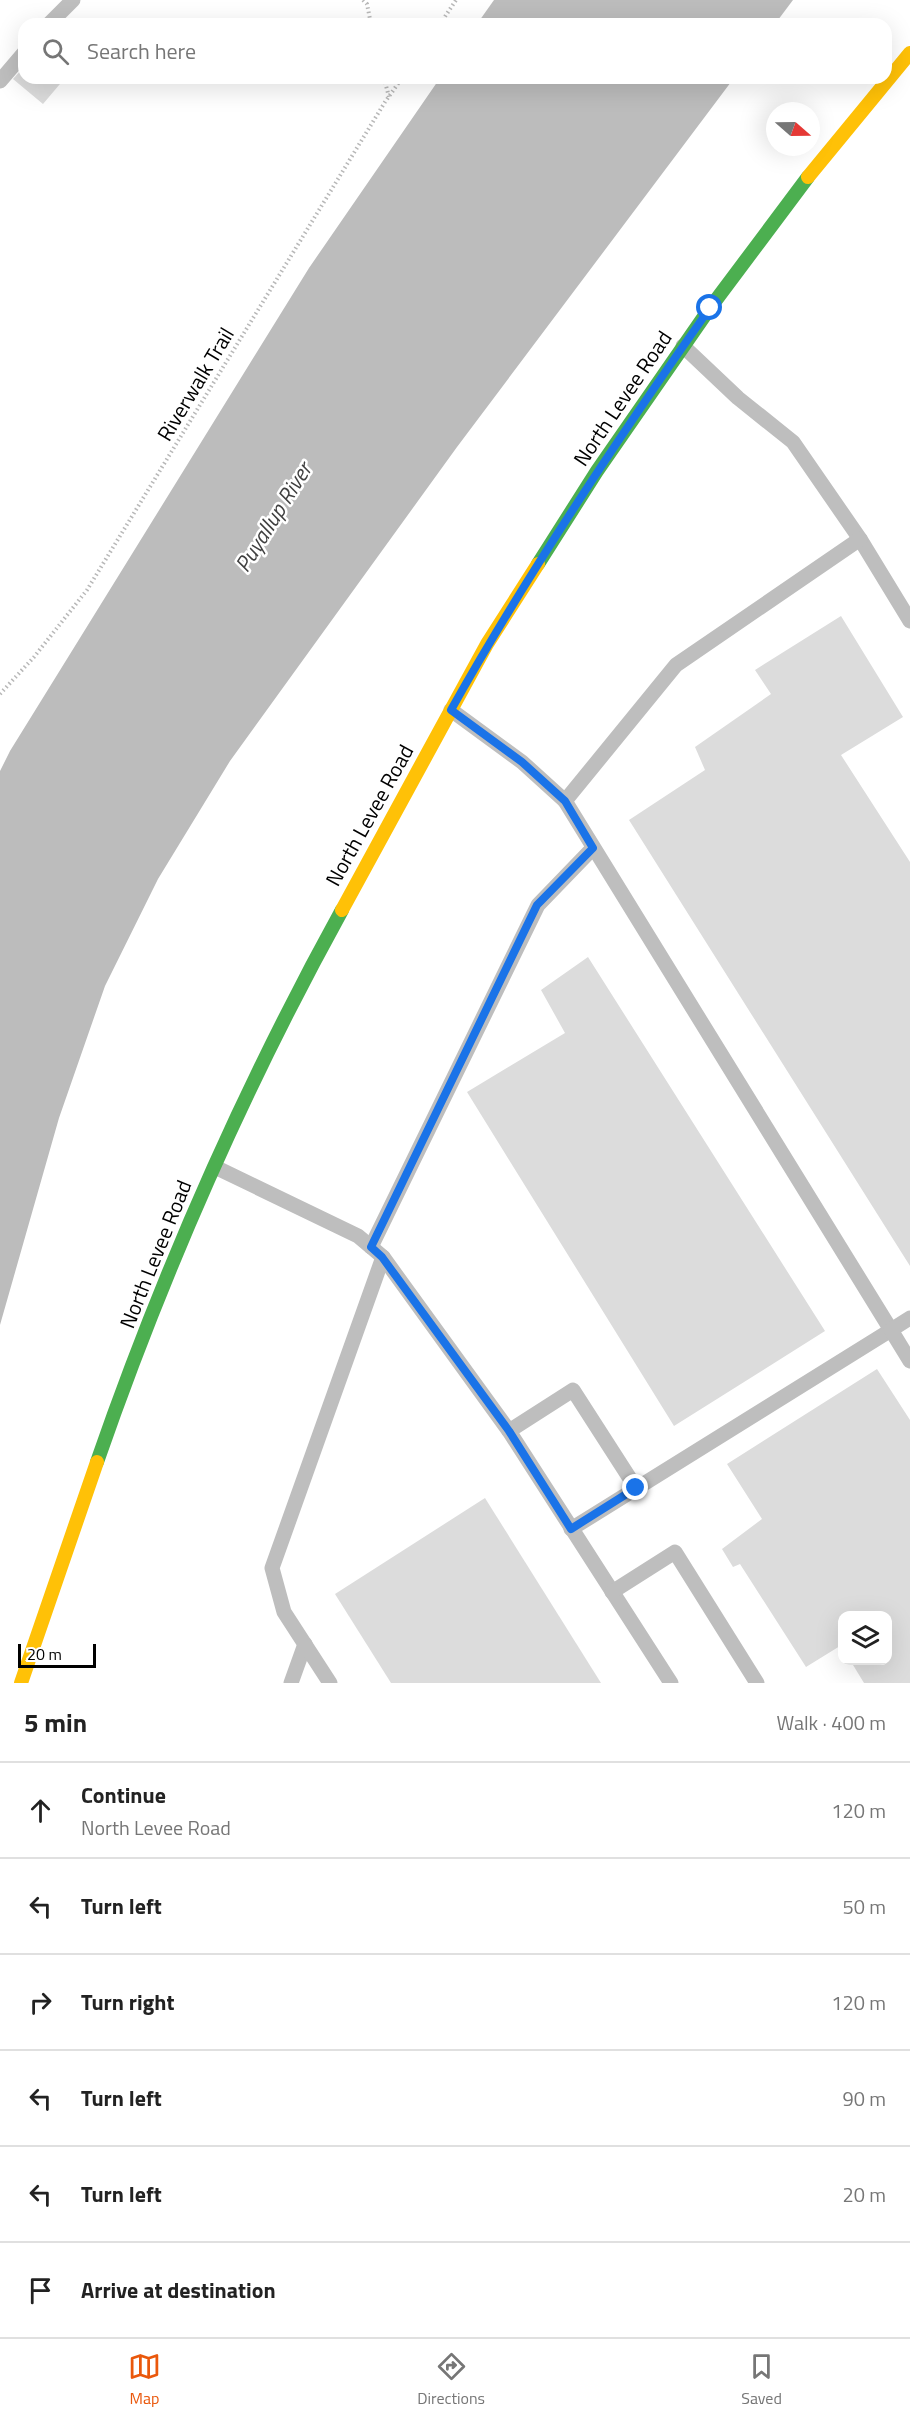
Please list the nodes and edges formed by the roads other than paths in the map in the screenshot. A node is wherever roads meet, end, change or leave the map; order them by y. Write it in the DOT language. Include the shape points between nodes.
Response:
graph roads {
  1 [pos="73,0"];
  2 [pos="55,18"];
  3 [pos="910,53"];
  4 [pos="18,60"];
  5 [pos="892,75"];
  6 [pos="0,81"];
  7 [pos="885,84"];
  8 [pos="683,346"];
  9 [pos="860,539"];
  10 [pos="891,589"];
  11 [pos="910,594"];
  12 [pos="910,621"];
  13 [pos="451,710"];
  14 [pos="565,801"];
  15 [pos="593,848"];
  16 [pos="215,1167"];
  17 [pos="377,1252"];
  18 [pos="910,1318"];
  19 [pos="891,1330"];
  20 [pos="910,1361"];
  21 [pos="509,1431"];
  22 [pos="636,1488"];
  23 [pos="571,1529"];
  24 [pos="612,1592"];
  25 [pos="305,1644"];
  26 [pos="21,1683"];
  27 [pos="291,1683"];
  28 [pos="330,1683"];
  29 [pos="671,1683"];
  30 [pos="757,1683"];
  1 -- 2 [label="lane"];
  3 -- 5 [label="street, North Levee Road"];
  4 -- 6 [label="lane"];
  7 -- 8 [label="street, North Levee Road" via="796,192"];
  8 -- 9 [label="lane" via="738,398 793,442"];
  8 -- 13 [label="street, North Levee Road" via="597,471"];
  9 -- 10 [label="lane"];
  9 -- 14 [label="lane" via="676,665"];
  10 -- 11 [label="lane"];
  10 -- 12 [label="lane"];
  13 -- 14 [label="lane" via="522,762"];
  13 -- 16 [label="street, North Levee Road" via="328,935"];
  14 -- 15 [label="lane"];
  15 -- 17 [label="lane" via="537,905"];
  15 -- 19 [label="lane"];
  16 -- 17 [label="lane" via="358,1236"];
  16 -- 26 [label="street, North Levee Road" via="116,1408"];
  17 -- 21 [label="lane"];
  17 -- 25 [label="lane" via="272,1568 284,1612"];
  18 -- 19 [label="lane"];
  19 -- 20 [label="lane"];
  19 -- 22 [label="lane"];
  21 -- 22 [label="lane" via="573,1389"];
  21 -- 23 [label="lane"];
  22 -- 23 [label="lane"];
  23 -- 24 [label="lane"];
  24 -- 29 [label="lane"];
  24 -- 30 [label="lane" via="675,1552"];
  25 -- 27 [label="lane"];
  25 -- 28 [label="lane"];
}
